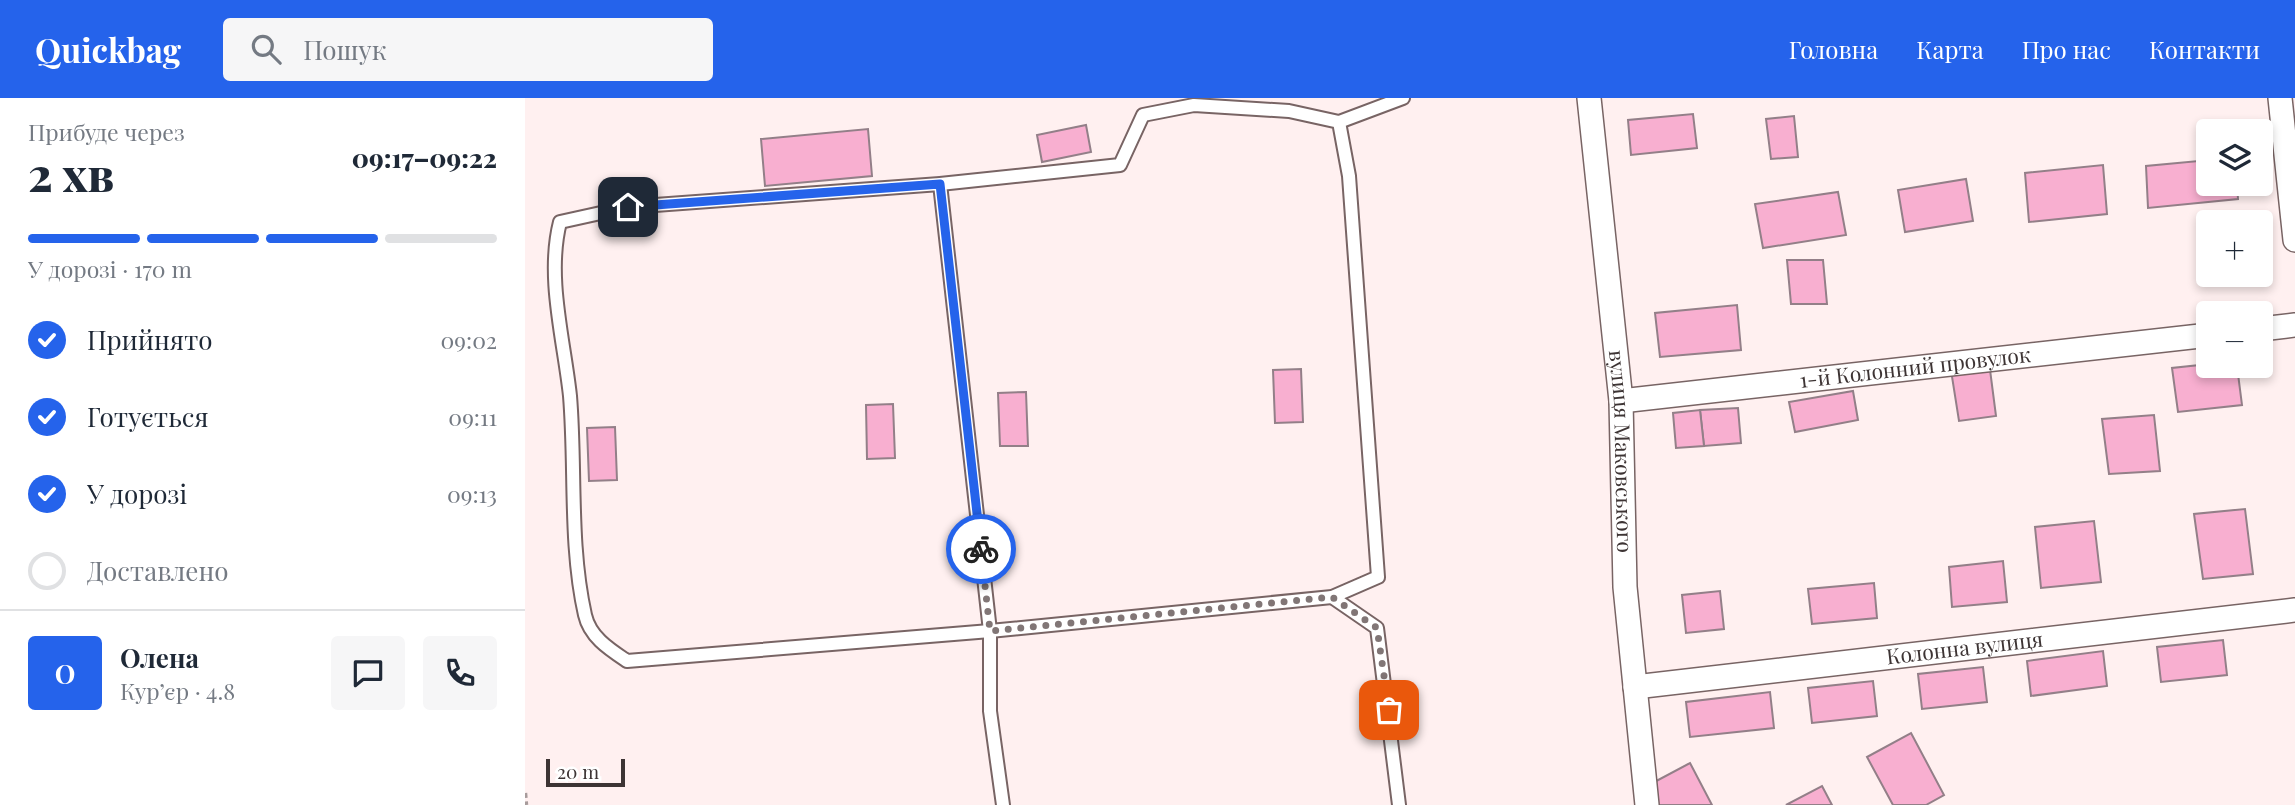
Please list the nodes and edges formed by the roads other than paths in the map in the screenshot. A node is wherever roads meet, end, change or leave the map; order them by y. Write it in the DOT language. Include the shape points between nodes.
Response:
graph roads {
  1 [pos="1403,98"];
  2 [pos="1594,98"];
  3 [pos="2280,98"];
  4 [pos="1339,122"];
  5 [pos="940,184"];
  6 [pos="2295,240"];
  7 [pos="2295,325"];
  8 [pos="2273,328"];
  9 [pos="2196,336"];
  10 [pos="1621,401"];
  11 [pos="1332,597"];
  12 [pos="2295,610"];
  13 [pos="990,631"];
  14 [pos="1635,687"];
  15 [pos="1003,805"];
  16 [pos="1399,805"];
  17 [pos="1647,805"];
  1 -- 4 [label="lane"];
  2 -- 10 [label="street, вулиця Маковського"];
  3 -- 6 [label="street"];
  4 -- 5 [label="lane" via="1289,111 1194,105 1143,115 1120,165"];
  4 -- 11 [label="lane" via="1349,176 1378,577"];
  5 -- 13 [label="lane"];
  5 -- 13 [label="lane" via="628,207 561,222 553,251 570,399 585,617 600,644 627,661"];
  7 -- 8 [label="street"];
  9 -- 10 [label="street, 1-й Колонний провулок"];
  10 -- 14 [label="street, вулиця Маковського" via="1625,587"];
  11 -- 13 [label="lane"];
  11 -- 16 [label="lane" via="1377,628"];
  12 -- 14 [label="street, Колонна вулиця"];
  13 -- 15 [label="lane" via="990,711"];
  14 -- 17 [label="street, вулиця Маковського"];
}
